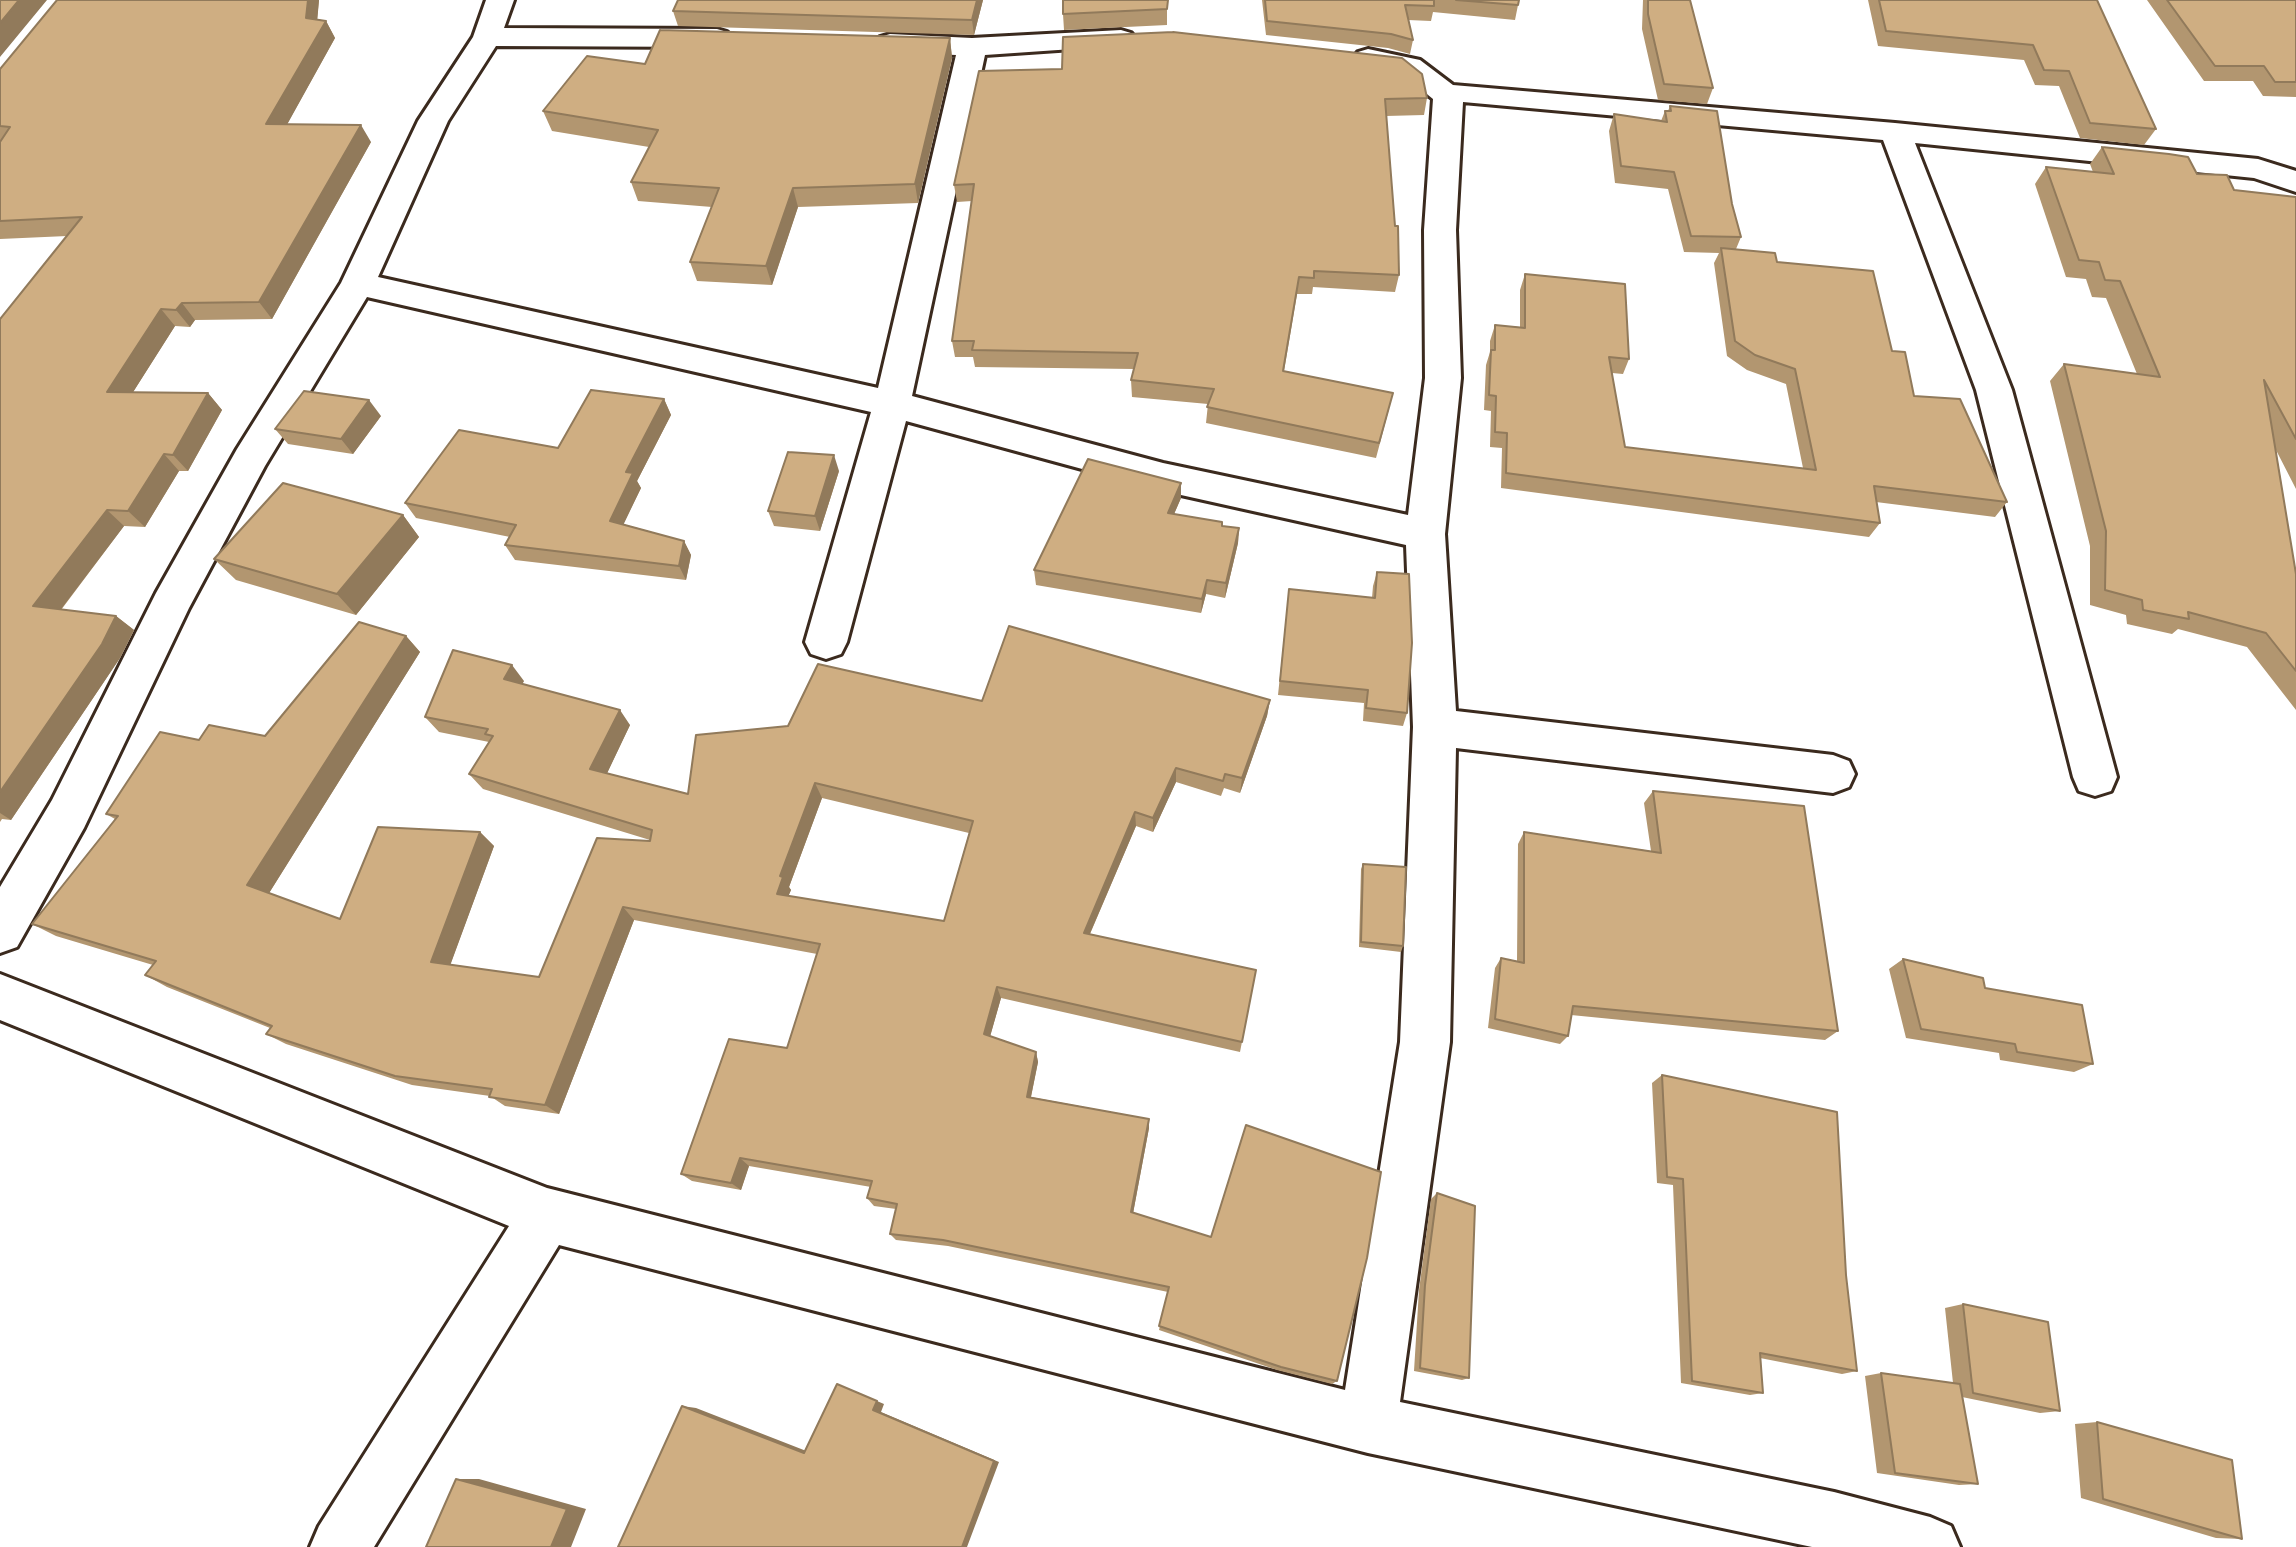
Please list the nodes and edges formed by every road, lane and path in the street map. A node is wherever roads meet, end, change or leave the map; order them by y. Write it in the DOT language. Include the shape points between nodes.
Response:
graph roads {
  1 [pos="500,0"];
  2 [pos="487,37"];
  3 [pos="740,38"];
  4 [pos="1142,38"];
  5 [pos="860,41"];
  6 [pos="972,47"];
  7 [pos="1342,55"];
  8 [pos="1448,96"];
  9 [pos="1895,132"];
  10 [pos="2296,182"];
  11 [pos="358,284"];
  12 [pos="892,404"];
  13 [pos="1425,534"];
  14 [pos="826,642"];
  15 [pos="1435,727"];
  16 [pos="1833,774"];
  17 [pos="2095,777"];
  18 [pos="0,931"];
  19 [pos="0,997"];
  20 [pos="547,1215"];
  21 [pos="1368,1424"];
  22 [pos="340,1547"];
  23 [pos="1930,1547"];
  1 -- 2 [label="street"];
  2 -- 3 [label="street"];
  2 -- 11 [label="street" via="433,121"];
  4 -- 6 [label="street"];
  5 -- 6 [label="street"];
  6 -- 12 [label="street"];
  7 -- 8 [label="street" via="1410,66"];
  8 -- 9 [label="street"];
  8 -- 13 [label="street" via="1440,230 1443,378"];
  9 -- 10 [label="street" via="2258,169"];
  9 -- 17 [label="street" via="1994,390"];
  11 -- 12 [label="street"];
  11 -- 18 [label="street" via="250,459 170,604 68,814"];
  12 -- 13 [label="street" via="1163,477"];
  12 -- 14 [label="street"];
  13 -- 15 [label="street"];
  15 -- 16 [label="street"];
  15 -- 21 [label="street" via="1425,1042"];
  19 -- 20 [label="street"];
  20 -- 21 [label="street"];
  20 -- 22 [label="street"];
  21 -- 23 [label="street"];
}
